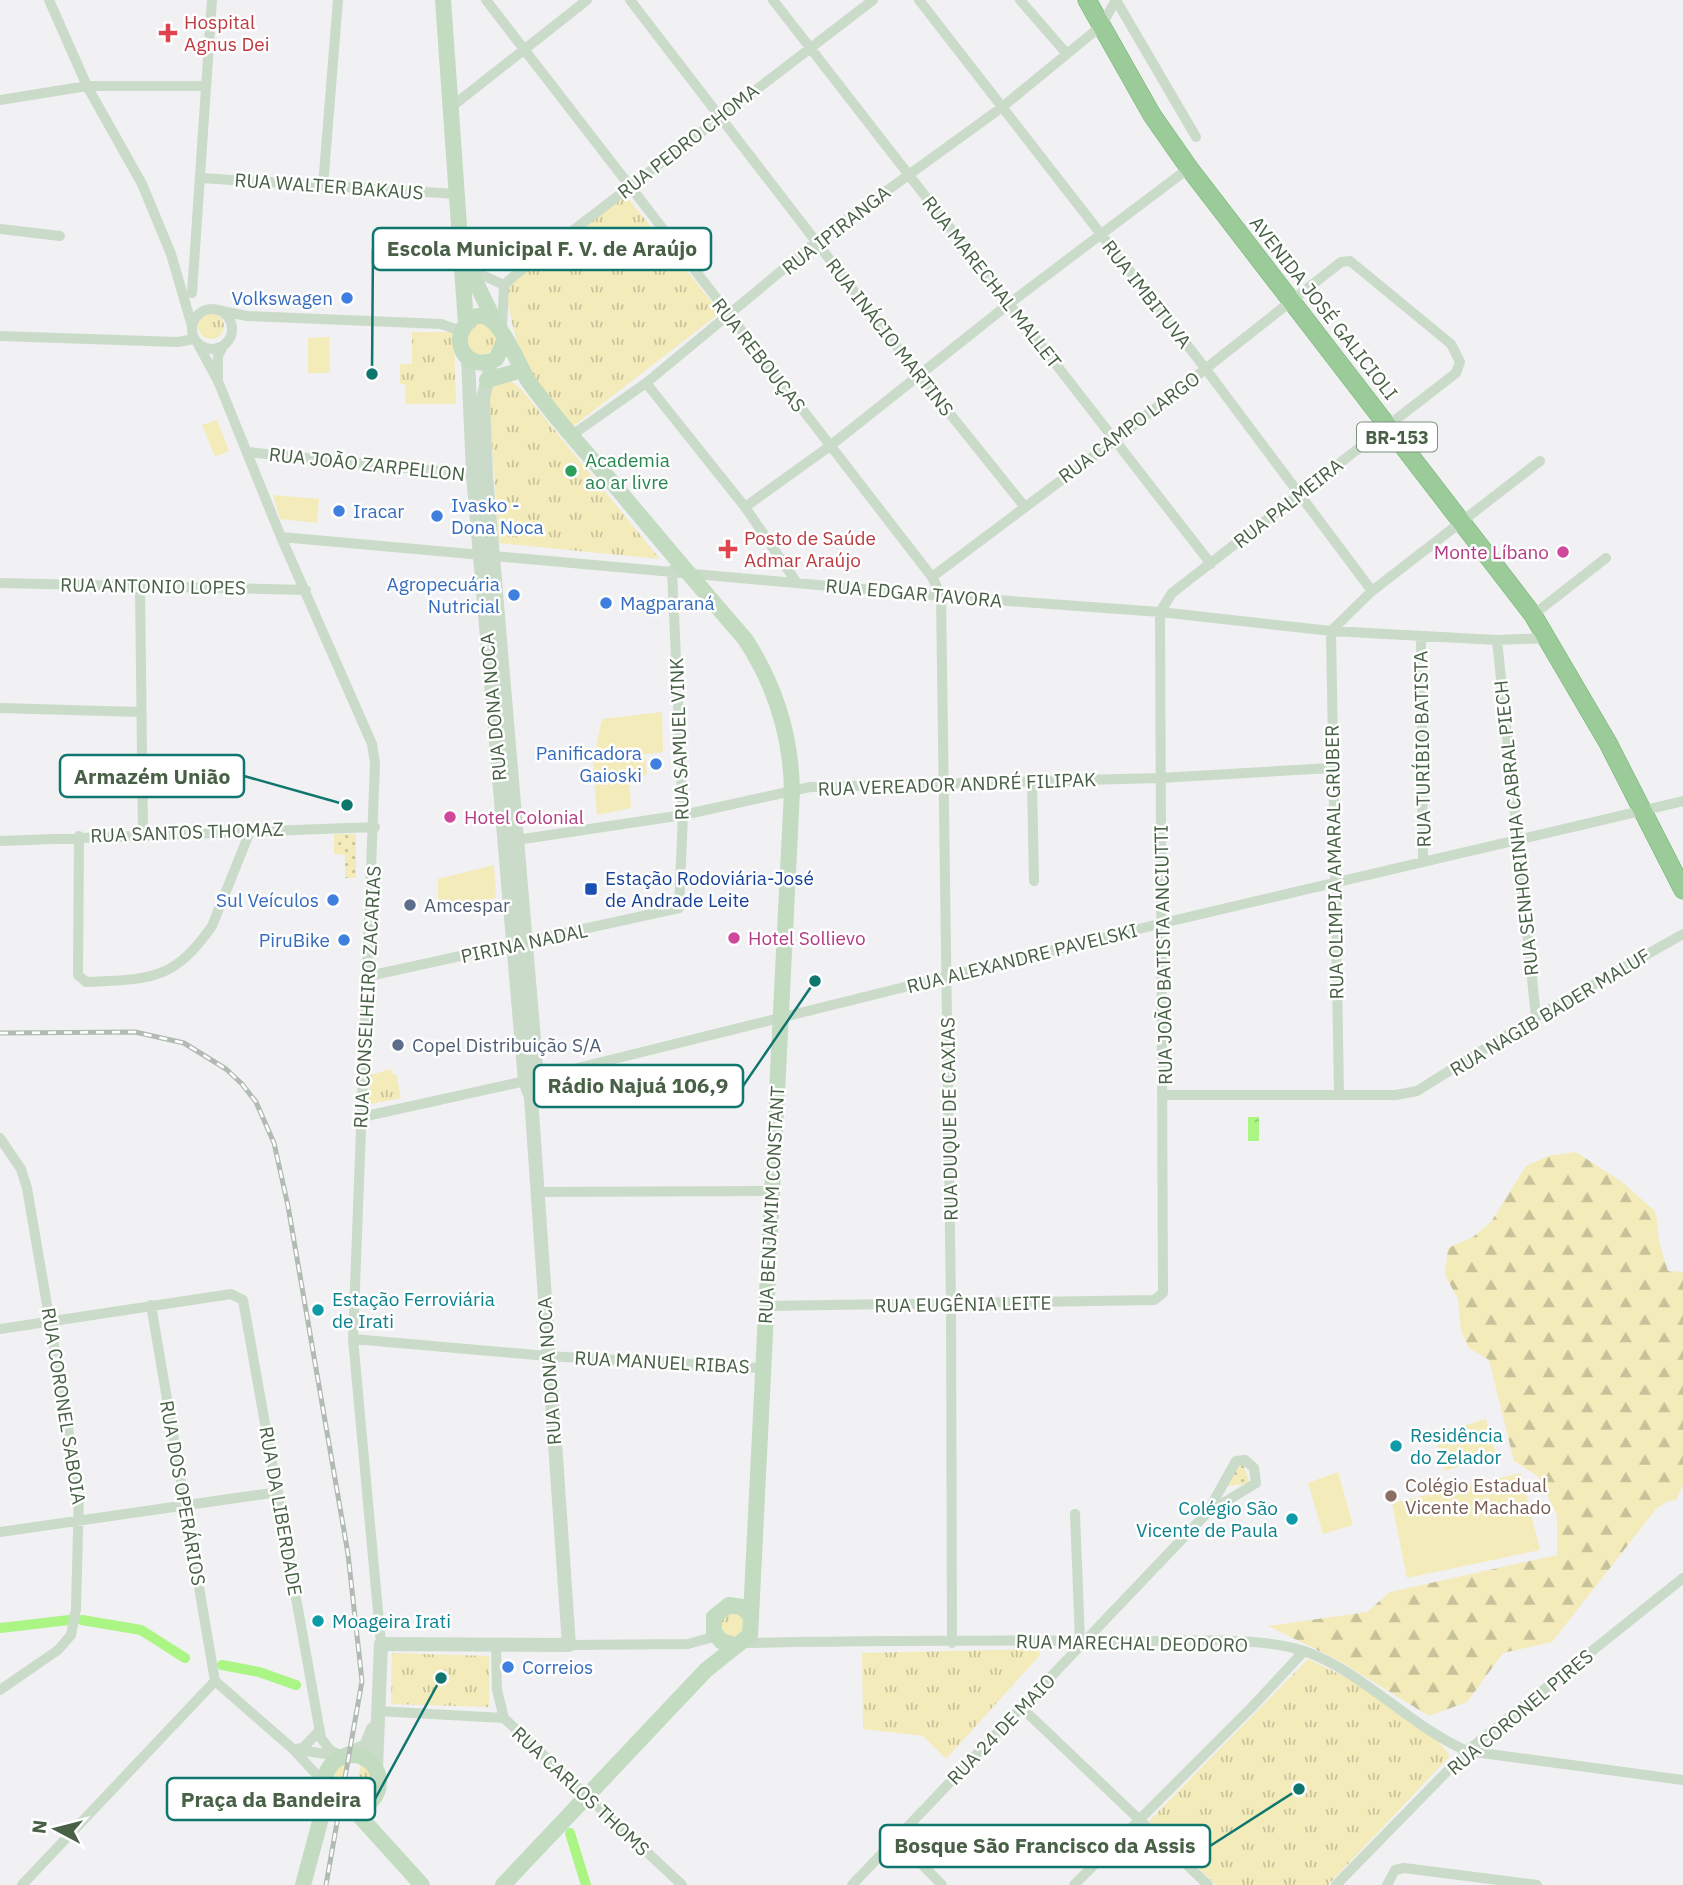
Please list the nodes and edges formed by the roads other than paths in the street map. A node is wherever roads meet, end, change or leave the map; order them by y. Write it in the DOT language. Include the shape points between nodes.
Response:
graph roads {
  1 [pos="49,0"];
  2 [pos="212,0"];
  3 [pos="338,0"];
  4 [pos="443,0"];
  5 [pos="486,0"];
  6 [pos="587,0"];
  7 [pos="630,0"];
  8 [pos="773,0"];
  9 [pos="873,0"];
  10 [pos="919,0"];
  11 [pos="1020,0"];
  12 [pos="1087,0"];
  13 [pos="1116,0"];
  14 [pos="1101,26"];
  15 [pos="808,47"];
  16 [pos="523,49"];
  17 [pos="1067,54"];
  18 [pos="87,86"];
  19 [pos="204,86"];
  20 [pos="0,100"];
  21 [pos="450,108"];
  22 [pos="1001,108"];
  23 [pos="719,115"];
  24 [pos="1196,137"];
  25 [pos="1188,168"];
  26 [pos="906,175"];
  27 [pos="201,178"];
  28 [pos="323,186"];
  29 [pos="629,188"];
  30 [pos="457,194"];
  31 [pos="0,229"];
  32 [pos="60,236"];
  33 [pos="1102,236"];
  34 [pos="460,241"];
  35 [pos="816,242"];
  36 [pos="194,244"];
  37 [pos="171,254"];
  38 [pos="176,269"];
  39 [pos="468,269"];
  40 [pos="504,285"];
  41 [pos="192,293"];
  42 [pos="1291,300"];
  43 [pos="1010,303"];
  44 [pos="213,309"];
  45 [pos="247,316"];
  46 [pos="729,316"];
  47 [pos="192,326"];
  48 [pos="464,328"];
  49 [pos="501,330"];
  50 [pos="231,332"];
  51 [pos="0,336"];
  52 [pos="196,341"];
  53 [pos="222,346"];
  54 [pos="468,358"];
  55 [pos="494,360"];
  56 [pos="1205,368"];
  57 [pos="1456,373"];
  58 [pos="918,374"];
  59 [pos="522,377"];
  60 [pos="487,380"];
  61 [pos="218,381"];
  62 [pos="646,383"];
  63 [pos="1388,425"];
  64 [pos="572,435"];
  65 [pos="1115,440"];
  66 [pos="830,446"];
  67 [pos="247,452"];
  68 [pos="1540,461"];
  69 [pos="479,475"];
  70 [pos="1300,494"];
  71 [pos="1024,506"];
  72 [pos="745,507"];
  73 [pos="1463,523"];
  74 [pos="281,537"];
  75 [pos="488,556"];
  76 [pos="1606,558"];
  77 [pos="1211,564"];
  78 [pos="680,571"];
  79 [pos="932,577"];
  80 [pos="0,583"];
  81 [pos="797,583"];
  82 [pos="140,587"];
  83 [pos="306,590"];
  84 [pos="1372,591"];
  85 [pos="941,596"];
  86 [pos="1160,612"];
  87 [pos="1533,615"];
  88 [pos="1331,631"];
  89 [pos="1421,638"];
  90 [pos="1548,638"];
  91 [pos="1497,640"];
  92 [pos="0,708"];
  93 [pos="140,712"];
  94 [pos="1331,768"];
  95 [pos="1160,778"];
  96 [pos="944,781"];
  97 [pos="1032,782"];
  98 [pos="792,791"];
  99 [pos="1683,801"];
  100 [pos="1641,811"];
  101 [pos="683,815"];
  102 [pos="375,827"];
  103 [pos="251,829"];
  104 [pos="143,834"];
  105 [pos="79,836"];
  106 [pos="1515,839"];
  107 [pos="0,841"];
  108 [pos="511,841"];
  109 [pos="1423,861"];
  110 [pos="1034,881"];
  111 [pos="1335,882"];
  112 [pos="1683,890"];
  113 [pos="679,908"];
  114 [pos="1163,923"];
  115 [pos="1683,934"];
  116 [pos="519,945"];
  117 [pos="369,976"];
  118 [pos="946,976"];
  119 [pos="1536,1017"];
  120 [pos="780,1018"];
  121 [pos="531,1079"];
  122 [pos="1339,1094"];
  123 [pos="1165,1095"];
  124 [pos="362,1116"];
  125 [pos="0,1138"];
  126 [pos="771,1191"];
  127 [pos="538,1192"];
  128 [pos="1160,1297"];
  129 [pos="951,1304"];
  130 [pos="151,1305"];
  131 [pos="766,1306"];
  132 [pos="52,1321"];
  133 [pos="0,1329"];
  134 [pos="353,1339"];
  135 [pos="547,1356"];
  136 [pos="761,1368"];
  137 [pos="278,1492"];
  138 [pos="185,1504"];
  139 [pos="1207,1513"];
  140 [pos="1075,1514"];
  141 [pos="81,1519"];
  142 [pos="0,1532"];
  143 [pos="752,1572"];
  144 [pos="1683,1578"];
  145 [pos="736,1605"];
  146 [pos="752,1622"];
  147 [pos="1083,1640"];
  148 [pos="728,1641"];
  149 [pos="768,1643"];
  150 [pos="953,1643"];
  151 [pos="381,1644"];
  152 [pos="569,1645"];
  153 [pos="496,1646"];
  154 [pos="1304,1651"];
  155 [pos="215,1681"];
  156 [pos="0,1690"];
  157 [pos="1021,1707"];
  158 [pos="377,1711"];
  159 [pos="504,1718"];
  160 [pos="320,1730"];
  161 [pos="293,1749"];
  162 [pos="1467,1751"];
  163 [pos="343,1756"];
  164 [pos="376,1768"];
  165 [pos="1683,1780"];
  166 [pos="326,1788"];
  167 [pos="588,1794"];
  168 [pos="375,1798"];
  169 [pos="348,1810"];
  170 [pos="1138,1821"];
  171 [pos="373,1833"];
  172 [pos="315,1836"];
  173 [pos="897,1839"];
  174 [pos="1387,1883"];
  175 [pos="22,1885"];
  176 [pos="303,1885"];
  177 [pos="422,1885"];
  178 [pos="503,1885"];
  179 [pos="682,1885"];
  180 [pos="852,1885"];
  181 [pos="942,1885"];
  182 [pos="1074,1885"];
  183 [pos="1208,1885"];
  184 [pos="1336,1885"];
  185 [pos="1537,1885"];
  1 -- 18 [label="street"];
  2 -- 19 [label="street"];
  3 -- 28 [label="street"];
  4 -- 21 [label="main road"];
  5 -- 16 [label="street, RUA REBOUÇAS"];
  6 -- 16 [label="street"];
  7 -- 23 [label="street, RUA INÁCIO MARTINS"];
  8 -- 15 [label="street, RUA MARECHAL MALLET"];
  9 -- 15 [label="street, RUA PEDRO CHOMA"];
  10 -- 22 [label="street, RUA IMBITUVA"];
  11 -- 17 [label="street"];
  12 -- 14 [label="highway, AVENIDA JOSÉ GALICIOLI / BR-153"];
  13 -- 14 [label="street, RUA IPIRANGA"];
  13 -- 24 [label="street"];
  14 -- 17 [label="street, RUA IPIRANGA"];
  14 -- 25 [label="highway, AVENIDA JOSÉ GALICIOLI / BR-153"];
  15 -- 23 [label="street, RUA PEDRO CHOMA"];
  15 -- 26 [label="street, RUA MARECHAL MALLET"];
  16 -- 21 [label="street"];
  16 -- 29 [label="street, RUA REBOUÇAS"];
  17 -- 22 [label="street, RUA IPIRANGA"];
  18 -- 19 [label="street"];
  18 -- 20 [label="street"];
  18 -- 37 [label="street" via="142,184"];
  19 -- 27 [label="street"];
  21 -- 30 [label="main road"];
  22 -- 26 [label="street, RUA IPIRANGA"];
  22 -- 33 [label="street, RUA IMBITUVA"];
  23 -- 29 [label="street, RUA PEDRO CHOMA"];
  23 -- 35 [label="street, RUA INÁCIO MARTINS"];
  25 -- 33 [label="street"];
  25 -- 42 [label="highway, AVENIDA JOSÉ GALICIOLI / BR-153"];
  26 -- 35 [label="street, RUA IPIRANGA"];
  26 -- 43 [label="street, RUA MARECHAL MALLET"];
  27 -- 28 [label="street, RUA WALTER BAKAUS"];
  27 -- 36 [label="street"];
  28 -- 30 [label="street, RUA WALTER BAKAUS"];
  29 -- 40 [label="street, RUA PEDRO CHOMA"];
  29 -- 46 [label="street, RUA REBOUÇAS"];
  30 -- 34 [label="main road"];
  31 -- 32 [label="street"];
  33 -- 43 [label="street"];
  33 -- 56 [label="street, RUA IMBITUVA"];
  34 -- 39 [label="main road, RUA BENJAMIM CONSTANT"];
  34 -- 48 [label="main road"];
  35 -- 46 [label="street, RUA IPIRANGA"];
  35 -- 58 [label="street, RUA INÁCIO MARTINS"];
  36 -- 37 [label="street" via="182,254"];
  36 -- 41 [label="street"];
  37 -- 38 [label="street"];
  38 -- 41 [label="street"];
  38 -- 47 [label="street"];
  39 -- 40 [label="street"];
  39 -- 49 [label="main road, RUA BENJAMIM CONSTANT"];
  40 -- 49 [label="street"];
  41 -- 44 [label="street"];
  42 -- 56 [label="street, RUA CAMPO LARGO"];
  42 -- 57 [label="street, RUA CAMPO LARGO" via="1341,262 1350,261 1451,344 1460,362"];
  42 -- 63 [label="highway, AVENIDA JOSÉ GALICIOLI / BR-153"];
  43 -- 58 [label="street"];
  43 -- 65 [label="street, RUA MARECHAL MALLET"];
  44 -- 45 [label="street"];
  44 -- 47 [label="street" via="198,314"];
  44 -- 50 [label="street" via="228,317"];
  45 -- 48 [label="street"];
  45 -- 50 [label="street"];
  46 -- 62 [label="street, RUA IPIRANGA"];
  46 -- 66 [label="street, RUA REBOUÇAS"];
  47 -- 52 [label="street"];
  48 -- 49 [label="main road" via="479,317"];
  48 -- 54 [label="main road" via="460,346"];
  49 -- 55 [label="main road"];
  49 -- 59 [label="main road, RUA BENJAMIM CONSTANT"];
  50 -- 53 [label="street"];
  51 -- 52 [label="street"];
  52 -- 53 [label="street" via="210,349"];
  52 -- 61 [label="street, RUA CONSELHEIRO ZACARIAS"];
  53 -- 61 [label="street, RUA CONSELHEIRO ZACARIAS"];
  54 -- 55 [label="main road"];
  54 -- 69 [label="street, RUA DONA NOCA"];
  55 -- 59 [label="main road, RUA BENJAMIM CONSTANT"];
  55 -- 60 [label="street, RUA DONA NOCA"];
  56 -- 65 [label="street, RUA CAMPO LARGO"];
  56 -- 70 [label="street, RUA IMBITUVA"];
  57 -- 63 [label="street, RUA PALMEIRA"];
  58 -- 66 [label="street"];
  58 -- 71 [label="street, RUA INÁCIO MARTINS"];
  59 -- 60 [label="main road"];
  59 -- 64 [label="main road, RUA BENJAMIM CONSTANT"];
  60 -- 69 [label="street, RUA DONA NOCA"];
  61 -- 67 [label="street, RUA CONSELHEIRO ZACARIAS"];
  62 -- 64 [label="street, RUA IPIRANGA"];
  62 -- 72 [label="street"];
  63 -- 70 [label="street, RUA PALMEIRA"];
  63 -- 73 [label="highway, AVENIDA JOSÉ GALICIOLI / BR-153"];
  64 -- 78 [label="main road, RUA BENJAMIM CONSTANT"];
  65 -- 71 [label="street, RUA CAMPO LARGO"];
  65 -- 77 [label="street, RUA MARECHAL MALLET"];
  66 -- 72 [label="street"];
  66 -- 79 [label="street, RUA REBOUÇAS"];
  67 -- 69 [label="street, RUA JOÃO ZARPELLON"];
  67 -- 74 [label="street, RUA CONSELHEIRO ZACARIAS"];
  68 -- 73 [label="street"];
  69 -- 75 [label="street, RUA DONA NOCA"];
  70 -- 77 [label="street, RUA PALMEIRA"];
  70 -- 84 [label="street, RUA IMBITUVA"];
  71 -- 79 [label="street, RUA CAMPO LARGO"];
  72 -- 81 [label="street"];
  73 -- 84 [label="street"];
  73 -- 87 [label="highway, AVENIDA JOSÉ GALICIOLI / BR-153"];
  74 -- 75 [label="street, RUA EDGAR TAVORA"];
  74 -- 83 [label="street, RUA CONSELHEIRO ZACARIAS"];
  75 -- 78 [label="street, RUA EDGAR TAVORA"];
  75 -- 108 [label="street, RUA DONA NOCA"];
  76 -- 87 [label="street"];
  77 -- 86 [label="street, RUA PALMEIRA" via="1172,593"];
  78 -- 81 [label="street, RUA EDGAR TAVORA"];
  78 -- 98 [label="main road, RUA BENJAMIM CONSTANT" via="745,639 762,665 786,732"];
  78 -- 101 [label="street, RUA SAMUEL VINK"];
  79 -- 85 [label="street"];
  80 -- 82 [label="street, RUA ANTONIO LOPES"];
  81 -- 85 [label="street, RUA EDGAR TAVORA"];
  82 -- 83 [label="street, RUA ANTONIO LOPES"];
  82 -- 93 [label="street"];
  83 -- 102 [label="street, RUA CONSELHEIRO ZACARIAS" via="372,744"];
  84 -- 88 [label="street"];
  85 -- 86 [label="street, RUA EDGAR TAVORA"];
  85 -- 96 [label="street, RUA DUQUE DE CAXIAS"];
  86 -- 88 [label="street, RUA EDGAR TAVORA"];
  86 -- 95 [label="street, RUA JOÃO BATISTA ANCIUTTI"];
  87 -- 90 [label="highway, AVENIDA JOSÉ GALICIOLI / BR-153"];
  88 -- 89 [label="street, RUA EDGAR TAVORA"];
  88 -- 94 [label="street, RUA OLIMPIA AMARAL GRUBER"];
  89 -- 91 [label="street, RUA EDGAR TAVORA"];
  89 -- 109 [label="street, RUA TURÍBIO BATISTA"];
  90 -- 91 [label="street, RUA EDGAR TAVORA"];
  90 -- 100 [label="highway, AVENIDA JOSÉ GALICIOLI / BR-153"];
  91 -- 106 [label="street, RUA SENHORINHA CABRAL PIECH"];
  92 -- 93 [label="street"];
  93 -- 104 [label="street"];
  94 -- 95 [label="street, RUA VEREADOR ANDRÉ FILIPAK"];
  94 -- 111 [label="street, RUA OLIMPIA AMARAL GRUBER"];
  95 -- 97 [label="street, RUA VEREADOR ANDRÉ FILIPAK"];
  95 -- 114 [label="street, RUA JOÃO BATISTA ANCIUTTI"];
  96 -- 97 [label="street, RUA VEREADOR ANDRÉ FILIPAK"];
  96 -- 98 [label="street, RUA VEREADOR ANDRÉ FILIPAK"];
  96 -- 118 [label="street, RUA DUQUE DE CAXIAS"];
  97 -- 110 [label="street"];
  98 -- 101 [label="street, RUA VEREADOR ANDRÉ FILIPAK"];
  98 -- 120 [label="main road, RUA BENJAMIM CONSTANT"];
  99 -- 100 [label="street, RUA ALEXANDRE PAVELSKI"];
  100 -- 106 [label="street, RUA ALEXANDRE PAVELSKI"];
  100 -- 112 [label="highway, AVENIDA JOSÉ GALICIOLI / BR-153"];
  101 -- 108 [label="street, RUA VEREADOR ANDRÉ FILIPAK"];
  101 -- 113 [label="street, RUA SAMUEL VINK"];
  102 -- 103 [label="street, RUA SANTOS THOMAZ"];
  102 -- 117 [label="street, RUA CONSELHEIRO ZACARIAS"];
  103 -- 104 [label="street, RUA SANTOS THOMAZ"];
  103 -- 105 [label="street" via="212,926 171,970 138,980 86,982 78,975"];
  104 -- 105 [label="street, RUA SANTOS THOMAZ"];
  105 -- 107 [label="street, RUA SANTOS THOMAZ"];
  106 -- 109 [label="street, RUA ALEXANDRE PAVELSKI"];
  106 -- 119 [label="street, RUA SENHORINHA CABRAL PIECH"];
  108 -- 116 [label="street, RUA DONA NOCA"];
  109 -- 111 [label="street, RUA ALEXANDRE PAVELSKI"];
  111 -- 114 [label="street, RUA ALEXANDRE PAVELSKI"];
  111 -- 122 [label="street, RUA OLIMPIA AMARAL GRUBER"];
  113 -- 116 [label="street, PIRINA NADAL"];
  114 -- 118 [label="street, RUA ALEXANDRE PAVELSKI"];
  114 -- 123 [label="street, RUA JOÃO BATISTA ANCIUTTI"];
  115 -- 119 [label="street, RUA NAGIB BADER MALUF"];
  116 -- 117 [label="street, PIRINA NADAL"];
  116 -- 121 [label="street, RUA DONA NOCA"];
  117 -- 124 [label="street, RUA CONSELHEIRO ZACARIAS"];
  118 -- 120 [label="street, RUA ALEXANDRE PAVELSKI"];
  118 -- 129 [label="street, RUA DUQUE DE CAXIAS"];
  119 -- 122 [label="street, RUA NAGIB BADER MALUF" via="1418,1091"];
  120 -- 121 [label="street, RUA ALEXANDRE PAVELSKI"];
  120 -- 126 [label="main road, RUA BENJAMIM CONSTANT"];
  121 -- 124 [label="street, RUA ALEXANDRE PAVELSKI"];
  121 -- 127 [label="street, RUA DONA NOCA"];
  122 -- 123 [label="street"];
  123 -- 128 [label="street, RUA JOÃO BATISTA ANCIUTTI"];
  124 -- 134 [label="street, RUA CONSELHEIRO ZACARIAS"];
  125 -- 132 [label="street, RUA CORONEL SABOIA" via="21,1169 27,1188"];
  126 -- 127 [label="street"];
  126 -- 131 [label="main road, RUA BENJAMIM CONSTANT"];
  127 -- 135 [label="street, RUA DONA NOCA"];
  128 -- 129 [label="street, RUA EUGÊNIA LEITE"];
  129 -- 131 [label="street, RUA EUGÊNIA LEITE"];
  129 -- 150 [label="street, RUA DUQUE DE CAXIAS"];
  130 -- 132 [label="street"];
  130 -- 137 [label="street, RUA DA LIBERDADE" via="237,1296 243,1300"];
  130 -- 138 [label="street, RUA DOS OPERÁRIOS"];
  131 -- 136 [label="main road, RUA BENJAMIM CONSTANT"];
  132 -- 133 [label="street"];
  132 -- 141 [label="street, RUA CORONEL SABOIA"];
  134 -- 135 [label="street, RUA MANUEL RIBAS"];
  134 -- 151 [label="street, RUA CONSELHEIRO ZACARIAS"];
  135 -- 136 [label="street, RUA MANUEL RIBAS"];
  135 -- 152 [label="street, RUA DONA NOCA"];
  136 -- 143 [label="main road, RUA BENJAMIM CONSTANT"];
  137 -- 138 [label="street"];
  137 -- 160 [label="street, RUA DA LIBERDADE"];
  138 -- 141 [label="street"];
  138 -- 155 [label="street, RUA DOS OPERÁRIOS"];
  139 -- 139 [label="street, RUA 24 DE MAIO" via="1256,1483 1254,1468 1245,1460 1236,1461 1229,1470"];
  139 -- 147 [label="street, RUA 24 DE MAIO"];
  140 -- 147 [label="street"];
  141 -- 142 [label="street"];
  141 -- 156 [label="street, RUA CORONEL SABOIA" via="71,1635 58,1650"];
  143 -- 145 [label="main road, RUA BENJAMIM CONSTANT"];
  143 -- 146 [label="main road, RUA BENJAMIM CONSTANT"];
  144 -- 162 [label="street, RUA CORONEL PIRES"];
  145 -- 146 [label="main road"];
  145 -- 148 [label="main road, RUA BENJAMIM CONSTANT" via="723,1607 714,1617"];
  146 -- 148 [label="main road"];
  146 -- 149 [label="street"];
  147 -- 150 [label="street, RUA MARECHAL DEODORO"];
  147 -- 154 [label="street, RUA MARECHAL DEODORO" via="1264,1644"];
  147 -- 157 [label="street, RUA 24 DE MAIO"];
  148 -- 149 [label="street, RUA MARECHAL DEODORO"];
  148 -- 152 [label="street, RUA MARECHAL DEODORO"];
  148 -- 167 [label="main road"];
  149 -- 150 [label="street, RUA MARECHAL DEODORO"];
  151 -- 153 [label="street, RUA MARECHAL DEODORO"];
  151 -- 158 [label="street"];
  152 -- 153 [label="street, RUA MARECHAL DEODORO"];
  153 -- 159 [label="street, RUA CARLOS THOMS" via="497,1690"];
  154 -- 162 [label="street, RUA MARECHAL DEODORO" via="1350,1675 1448,1743"];
  154 -- 170 [label="street"];
  155 -- 161 [label="street"];
  155 -- 175 [label="street"];
  157 -- 170 [label="street"];
  157 -- 173 [label="street, RUA 24 DE MAIO"];
  158 -- 159 [label="street"];
  158 -- 163 [label="street" via="366,1746"];
  158 -- 164 [label="street"];
  159 -- 167 [label="street, RUA CARLOS THOMS"];
  160 -- 161 [label="street" via="303,1748"];
  160 -- 163 [label="street, RUA DA LIBERDADE" via="324,1743"];
  161 -- 163 [label="street"];
  161 -- 166 [label="street"];
  162 -- 165 [label="street"];
  162 -- 184 [label="street, RUA CORONEL PIRES"];
  163 -- 164 [label="main road" via="358,1756"];
  163 -- 166 [label="main road" via="329,1766"];
  164 -- 168 [label="main road"];
  166 -- 169 [label="main road"];
  166 -- 172 [label="main road"];
  167 -- 178 [label="main road"];
  167 -- 179 [label="street, RUA CARLOS THOMS"];
  168 -- 169 [label="main road" via="368,1805"];
  168 -- 171 [label="main road"];
  169 -- 171 [label="main road"];
  169 -- 172 [label="main road"];
  170 -- 182 [label="street"];
  170 -- 183 [label="street"];
  171 -- 177 [label="main road"];
  172 -- 176 [label="main road"];
  173 -- 180 [label="street, RUA 24 DE MAIO"];
  173 -- 181 [label="street"];
  174 -- 185 [label="street" via="1395,1870 1404,1868"];
}
